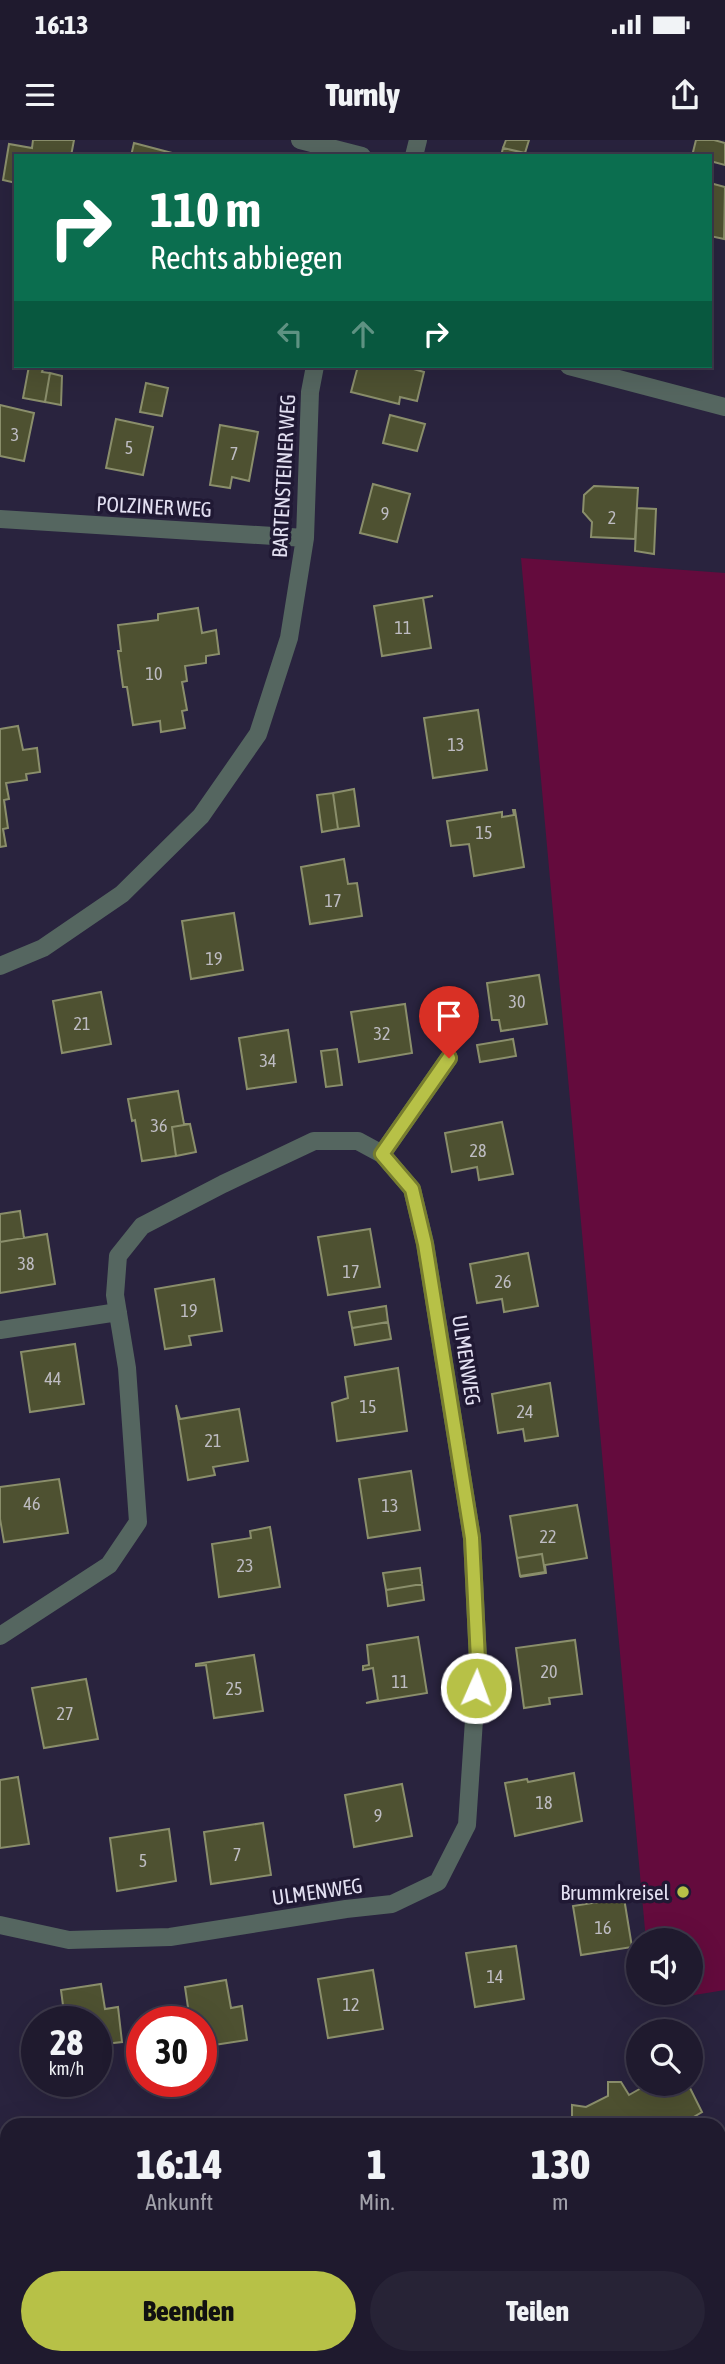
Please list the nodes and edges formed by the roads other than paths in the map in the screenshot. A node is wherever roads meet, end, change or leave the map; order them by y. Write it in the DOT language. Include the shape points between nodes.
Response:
graph roads {
  1 [pos="300,140"];
  2 [pos="354,154"];
  3 [pos="315,368"];
  4 [pos="577,368"];
  5 [pos="725,407"];
  6 [pos="0,519"];
  7 [pos="305,538"];
  8 [pos="0,966"];
  9 [pos="449,1058"];
  10 [pos="382,1154"];
  11 [pos="118,1312"];
  12 [pos="0,1330"];
  13 [pos="0,1636"];
  14 [pos="0,1925"];
  1 -- 2 [label="street"];
  3 -- 7 [label="street, BARTENSTEINER WEG"];
  4 -- 5 [label="street"];
  6 -- 7 [label="street, POLZINER WEG"];
  7 -- 8 [label="street, BARTENSTEINER WEG" via="289,638 258,734 201,816 122,894 43,948"];
  9 -- 10 [label="street"];
  10 -- 11 [label="street, ULMENWEG" via="358,1141 314,1141 142,1226 118,1256"];
  10 -- 14 [label="street, ULMENWEG" via="412,1189 425,1244 472,1538 478,1660 467,1825 438,1882 392,1904 170,1937 69,1940"];
  11 -- 12 [label="street"];
  11 -- 13 [label="street, ULMENWEG" via="127,1368 138,1522 109,1565"];
}
